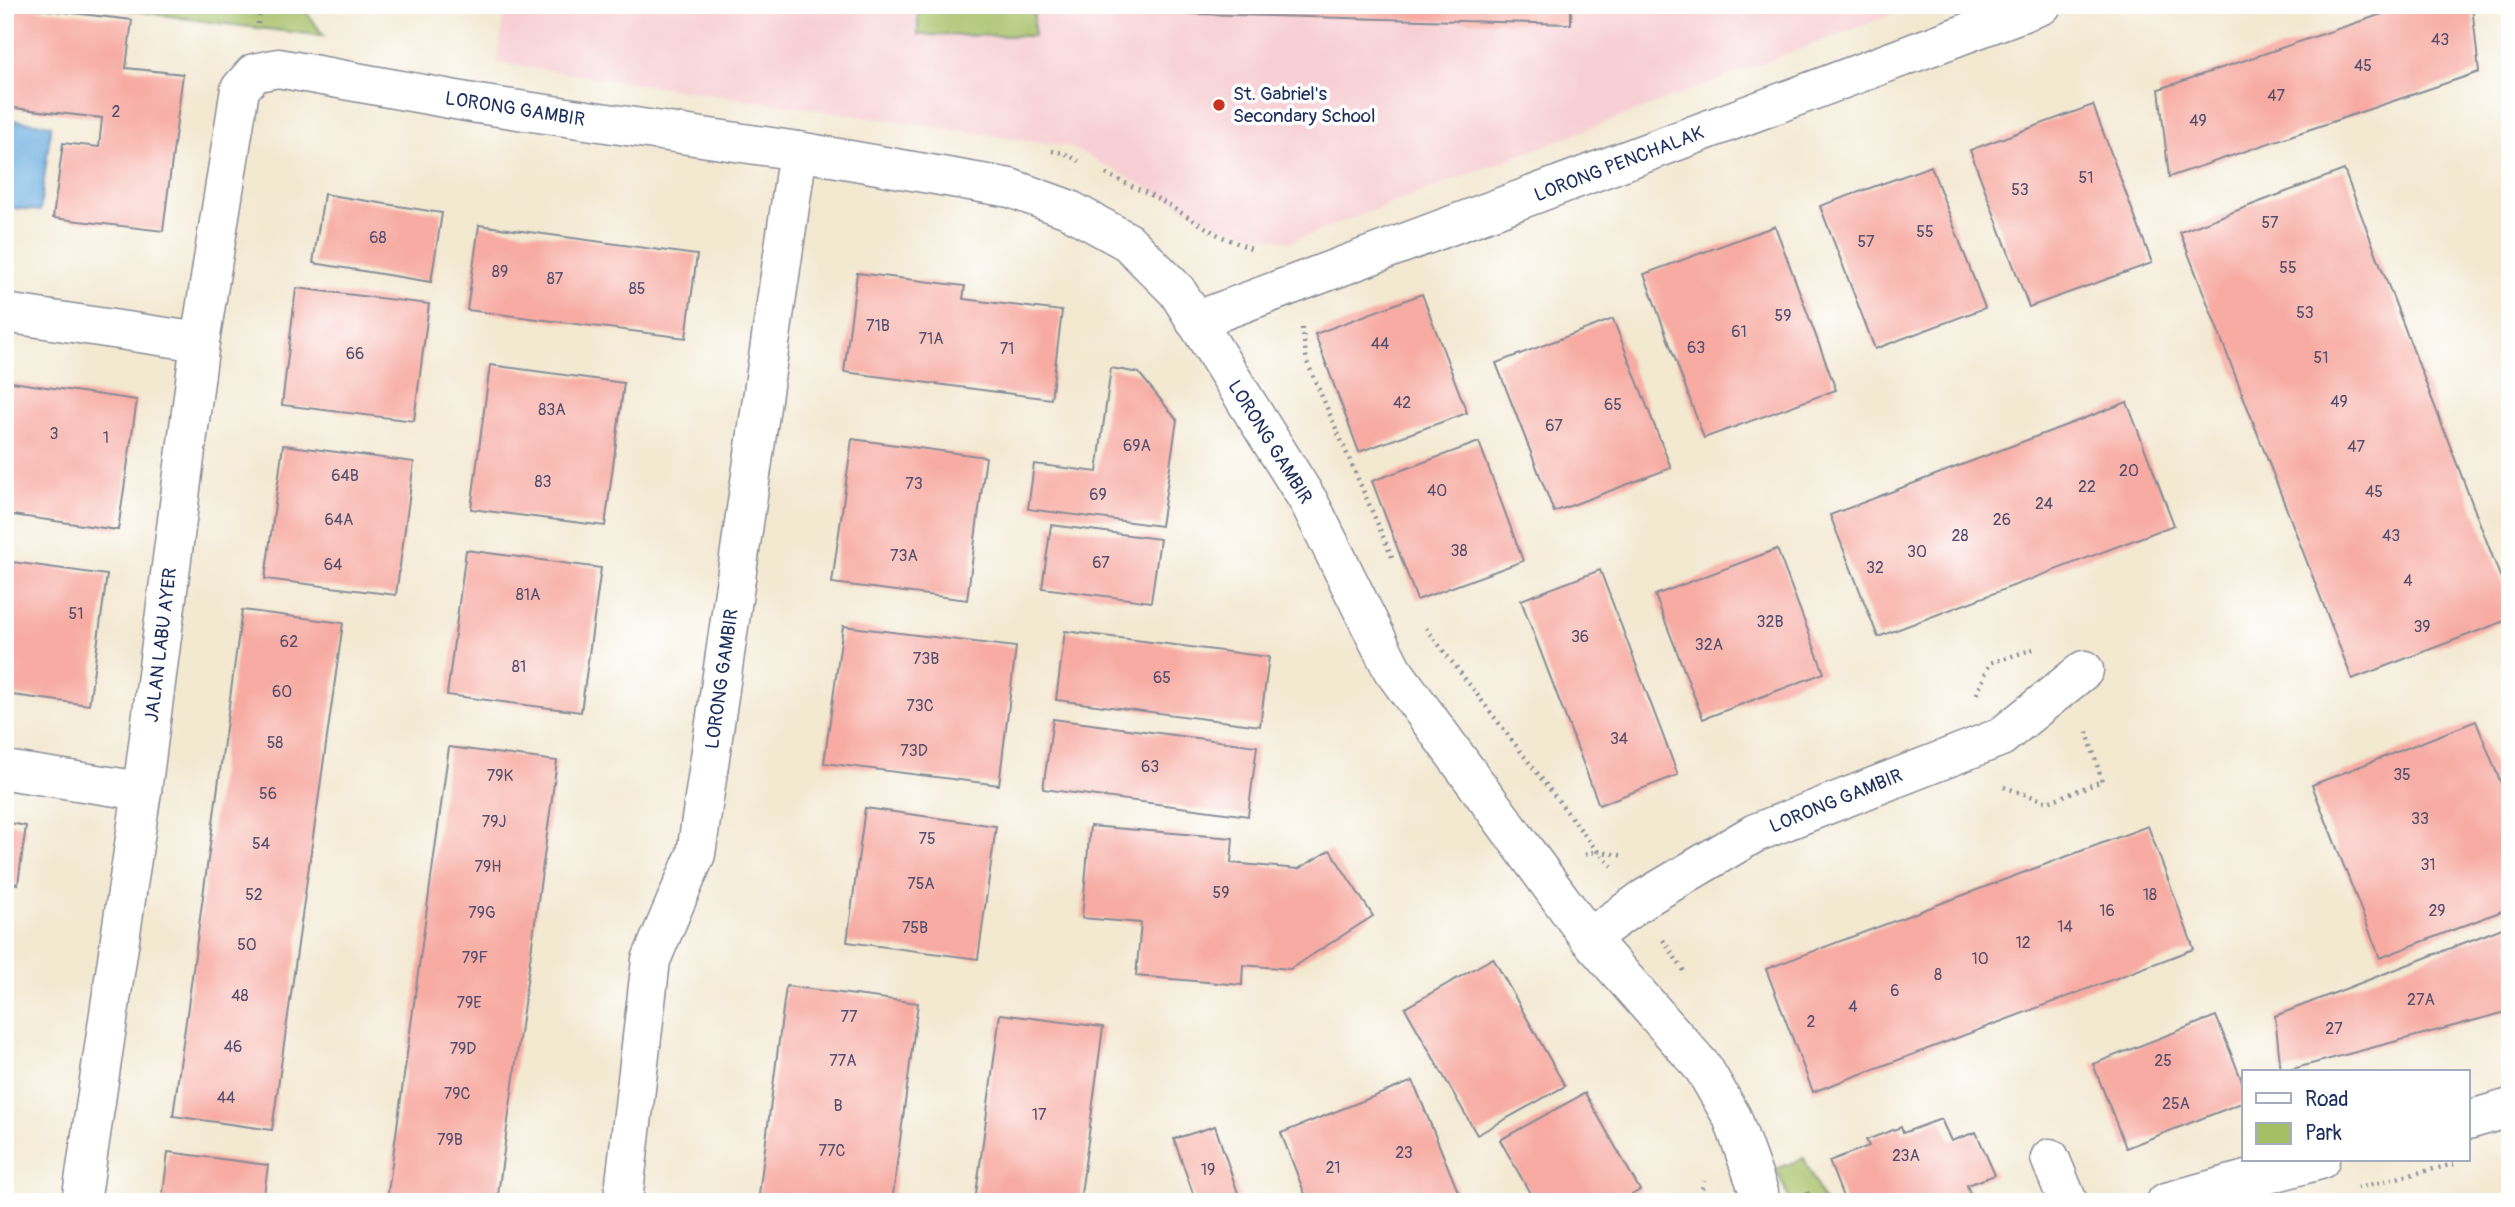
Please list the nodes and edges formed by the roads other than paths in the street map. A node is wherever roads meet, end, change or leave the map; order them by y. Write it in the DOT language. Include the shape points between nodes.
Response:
graph roads {
  1 [pos="2042,5"];
  2 [pos="240,89"];
  3 [pos="798,151"];
  4 [pos="5,313"];
  5 [pos="1195,321"];
  6 [pos="200,342"];
  7 [pos="2084,670"];
  8 [pos="5,770"];
  9 [pos="142,791"];
  10 [pos="1590,938"];
  11 [pos="2510,1108"];
  12 [pos="2470,1119"];
  13 [pos="2050,1158"];
  14 [pos="2313,1162"];
  15 [pos="623,1200"];
  16 [pos="81,1202"];
  17 [pos="1757,1202"];
  18 [pos="2068,1202"];
  19 [pos="2166,1202"];
  1 -- 5 [label="street, LORONG PENCHALAK"];
  2 -- 3 [label="street, LORONG GAMBIR" via="254,73 278,68 478,104"];
  2 -- 6 [label="street, JALAN LABU AYER"];
  3 -- 5 [label="street, LORONG GAMBIR" via="1010,188 1068,209 1128,242 1177,291"];
  3 -- 15 [label="street, LORONG GAMBIR" via="696,854 651,960"];
  4 -- 6 [label="street"];
  5 -- 10 [label="street, LORONG GAMBIR" via="1310,502 1392,669"];
  6 -- 9 [label="street, JALAN LABU AYER"];
  7 -- 10 [label="street, LORONG GAMBIR" via="2001,737 1755,833 1645,898"];
  8 -- 9 [label="street"];
  9 -- 16 [label="street, JALAN LABU AYER"];
  10 -- 17 [label="street, LORONG GAMBIR" via="1704,1069 1732,1117 1759,1192"];
  11 -- 12 [label="street"];
  13 -- 18 [label="street"];
  14 -- 19 [label="street"];
}
